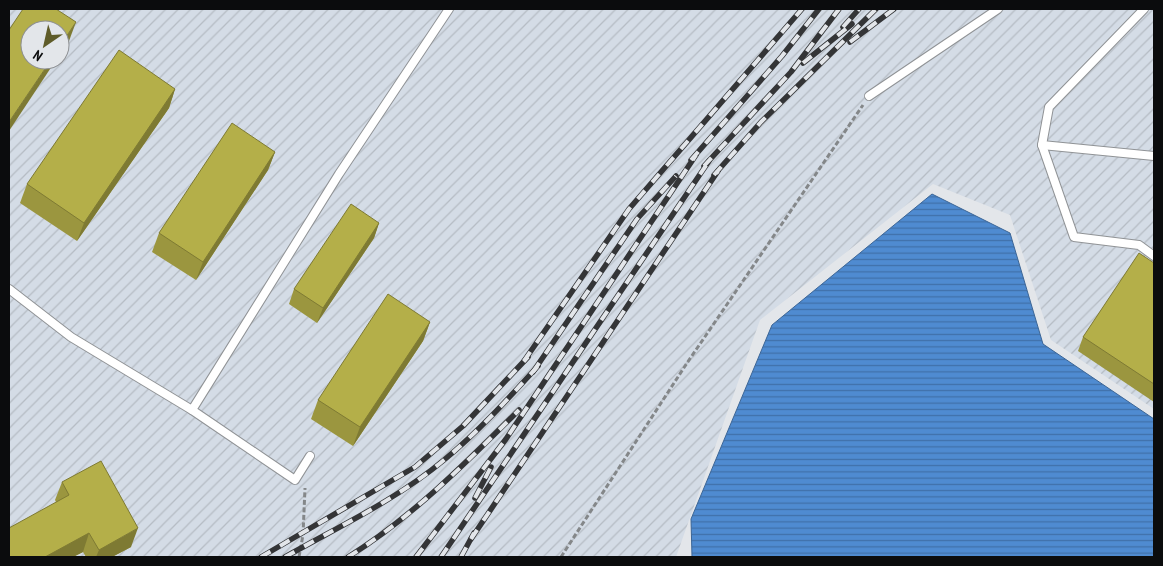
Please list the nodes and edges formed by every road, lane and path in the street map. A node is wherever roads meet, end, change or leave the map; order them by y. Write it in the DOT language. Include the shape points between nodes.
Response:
graph roads {
  1 [pos="449,9"];
  2 [pos="998,9"];
  3 [pos="1144,9"];
  4 [pos="868,96"];
  5 [pos="1042,145"];
  6 [pos="1154,156"];
  7 [pos="1154,256"];
  8 [pos="9,289"];
  9 [pos="192,410"];
  10 [pos="310,456"];
  11 [pos="295,480"];
  12 [pos="298,557"];
  13 [pos="561,557"];
  1 -- 9 [label="lane" via="339,174"];
  2 -- 4 [label="lane"];
  3 -- 5 [label="lane" via="1049,107"];
  4 -- 13 [label="path" via="686,363"];
  5 -- 6 [label="lane"];
  5 -- 7 [label="lane" via="1074,238 1139,245"];
  8 -- 9 [label="lane" via="71,337"];
  9 -- 11 [label="lane"];
  10 -- 11 [label="lane"];
  11 -- 12 [label="path" via="305,487 303,535"];
}
